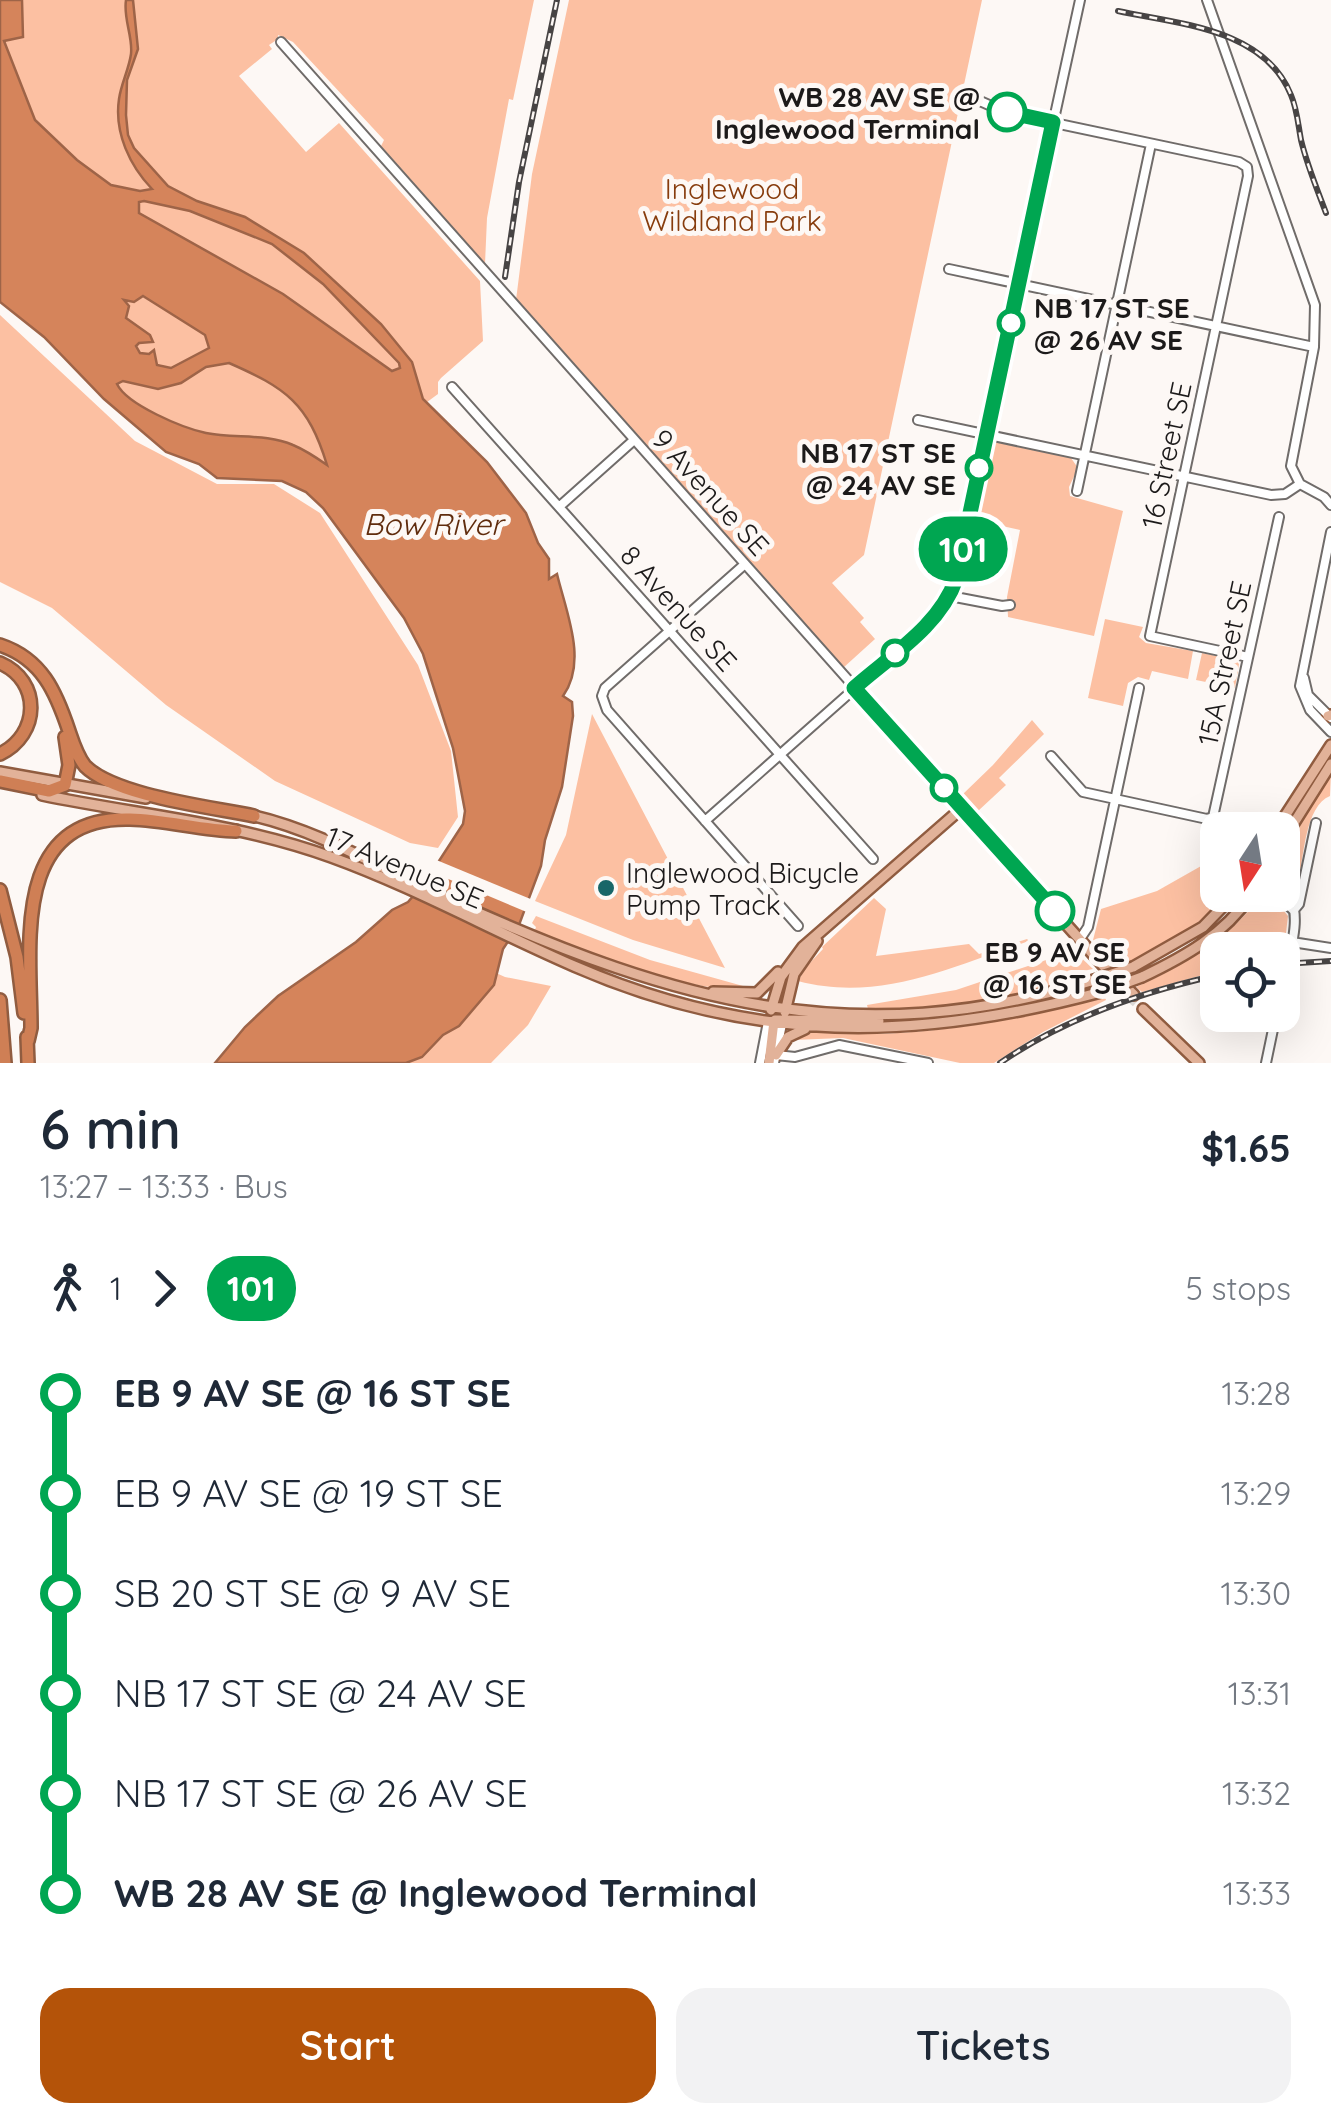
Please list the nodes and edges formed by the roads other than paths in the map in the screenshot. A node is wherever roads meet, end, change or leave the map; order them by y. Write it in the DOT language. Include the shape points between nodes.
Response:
graph roads {
  1 [pos="1080,0"];
  2 [pos="1207,0"];
  3 [pos="282,42"];
  4 [pos="980,100"];
  5 [pos="1053,122"];
  6 [pos="1152,144"];
  7 [pos="950,269"];
  8 [pos="1020,283"];
  9 [pos="1117,304"];
  10 [pos="1216,326"];
  11 [pos="1314,347"];
  12 [pos="452,387"];
  13 [pos="918,420"];
  14 [pos="986,434"];
  15 [pos="634,440"];
  16 [pos="1085,456"];
  17 [pos="1184,476"];
  18 [pos="1300,484"];
  19 [pos="1077,491"];
  20 [pos="560,506"];
  21 [pos="1331,506"];
  22 [pos="1279,517"];
  23 [pos="1331,532"];
  24 [pos="745,564"];
  25 [pos="950,596"];
  26 [pos="1010,605"];
  27 [pos="669,631"];
  28 [pos="0,646"];
  29 [pos="1248,657"];
  30 [pos="0,663"];
  31 [pos="1302,669"];
  32 [pos="50,684"];
  33 [pos="854,688"];
  34 [pos="1139,688"];
  35 [pos="1330,716"];
  36 [pos="1331,732"];
  37 [pos="1331,744"];
  38 [pos="0,754"];
  39 [pos="780,754"];
  40 [pos="1051,756"];
  41 [pos="1331,764"];
  42 [pos="0,772"];
  43 [pos="0,784"];
  44 [pos="64,784"];
  45 [pos="1115,800"];
  46 [pos="962,808"];
  47 [pos="1288,812"];
  48 [pos="1299,812"];
  49 [pos="254,816"];
  50 [pos="705,821"];
  51 [pos="1316,823"];
  52 [pos="236,830"];
  53 [pos="873,859"];
  54 [pos="410,887"];
  55 [pos="0,890"];
  56 [pos="1300,899"];
  57 [pos="1217,912"];
  58 [pos="1239,912"];
  59 [pos="798,926"];
  60 [pos="821,934"];
  61 [pos="1080,939"];
  62 [pos="527,940"];
  63 [pos="1300,943"];
  64 [pos="803,946"];
  65 [pos="1331,948"];
  66 [pos="1108,971"];
  67 [pos="666,983"];
  68 [pos="0,1000"];
  69 [pos="771,1008"];
  70 [pos="1143,1009"];
  71 [pos="778,1020"];
  72 [pos="808,1028"];
  73 [pos="1272,1032"];
  74 [pos="28,1042"];
  75 [pos="773,1060"];
  76 [pos="5,1063"];
  77 [pos="28,1063"];
  78 [pos="760,1063"];
  79 [pos="928,1063"];
  80 [pos="1198,1063"];
  81 [pos="1266,1063"];
  1 -- 5 [label="street"];
  2 -- 11 [label="street" via="1315,305"];
  3 -- 15 [label="street, 9 Avenue SE"];
  4 -- 5 [label="street"];
  5 -- 6 [label="street"];
  5 -- 8 [label="street"];
  6 -- 9 [label="street"];
  6 -- 10 [label="street, 16 Street SE" via="1247,167"];
  7 -- 8 [label="street"];
  8 -- 9 [label="street"];
  8 -- 14 [label="street"];
  9 -- 10 [label="street"];
  9 -- 16 [label="street"];
  10 -- 11 [label="street"];
  10 -- 17 [label="street, 16 Street SE"];
  11 -- 18 [label="street" via="1291,454"];
  12 -- 20 [label="street, 8 Avenue SE"];
  13 -- 14 [label="street"];
  14 -- 16 [label="street"];
  14 -- 25 [label="street"];
  15 -- 20 [label="street"];
  15 -- 24 [label="street, 9 Avenue SE"];
  16 -- 17 [label="street"];
  16 -- 19 [label="street"];
  17 -- 18 [label="street" via="1271,495"];
  17 -- 29 [label="street, 16 Street SE" via="1150,636"];
  18 -- 21 [label="street"];
  20 -- 27 [label="street, 8 Avenue SE"];
  22 -- 29 [label="street, 15A Street SE"];
  23 -- 31 [label="street"];
  24 -- 27 [label="street"];
  24 -- 33 [label="street, 9 Avenue SE"];
  25 -- 26 [label="street"];
  25 -- 33 [label="street"];
  27 -- 39 [label="street, 8 Avenue SE"];
  27 -- 50 [label="street" via="602,696 607,710"];
  28 -- 32 [label="highway" via="26,657"];
  29 -- 45 [label="street, 15A Street SE" via="1213,817"];
  30 -- 38 [label="highway" via="24,681 32,710 23,736"];
  31 -- 35 [label="street" via="1308,695"];
  31 -- 36 [label="street" via="1304,702"];
  32 -- 44 [label="highway" via="68,754"];
  32 -- 49 [label="highway" via="80,759 100,776 150,795"];
  33 -- 39 [label="street"];
  33 -- 46 [label="street, 9 Avenue SE"];
  34 -- 45 [label="street"];
  37 -- 47 [label="main road"];
  39 -- 50 [label="street"];
  39 -- 53 [label="street, 8 Avenue SE"];
  40 -- 45 [label="street" via="1083,792"];
  41 -- 48 [label="main road"];
  42 -- 44 [label="main road, 17 Avenue SE"];
  43 -- 44 [label="highway" via="49,791"];
  43 -- 52 [label="main road, 17 Avenue SE"];
  44 -- 49 [label="main road, 17 Avenue SE"];
  45 -- 61 [label="street"];
  46 -- 60 [label="main road"];
  46 -- 61 [label="main road, 9 Avenue SE"];
  49 -- 54 [label="main road, 17 Avenue SE" via="322,840"];
  50 -- 59 [label="street"];
  51 -- 56 [label="street"];
  52 -- 54 [label="main road, 17 Avenue SE"];
  52 -- 74 [label="highway" via="105,821 55,848 42,868 31,912"];
  54 -- 62 [label="main road, 17 Avenue SE"];
  55 -- 74 [label="highway" via="18,957"];
  57 -- 71 [label="main road, bridge" via="1194,934 1133,967 1011,1002 917,1015"];
  58 -- 72 [label="main road, bridge" via="1192,951 1101,992 960,1022"];
  60 -- 64 [label="main road"];
  60 -- 71 [label="main road" via="794,974"];
  61 -- 66 [label="main road, 9 Avenue SE"];
  62 -- 67 [label="main road, 17 Avenue SE"];
  62 -- 71 [label="main road, 17 Avenue SE" via="654,996"];
  63 -- 65 [label="street"];
  64 -- 67 [label="main road" via="757,993"];
  64 -- 69 [label="main road" via="781,977"];
  67 -- 69 [label="main road, 17 Avenue SE"];
  68 -- 76 [label="highway"];
  69 -- 71 [label="main road"];
  70 -- 80 [label="main road"];
  71 -- 72 [label="main road"];
  71 -- 75 [label="main road"];
  71 -- 78 [label="street"];
  72 -- 75 [label="main road" via="788,1037"];
  73 -- 81 [label="street"];
  74 -- 77 [label="highway"];
  75 -- 79 [label="street" via="839,1046"];
}
